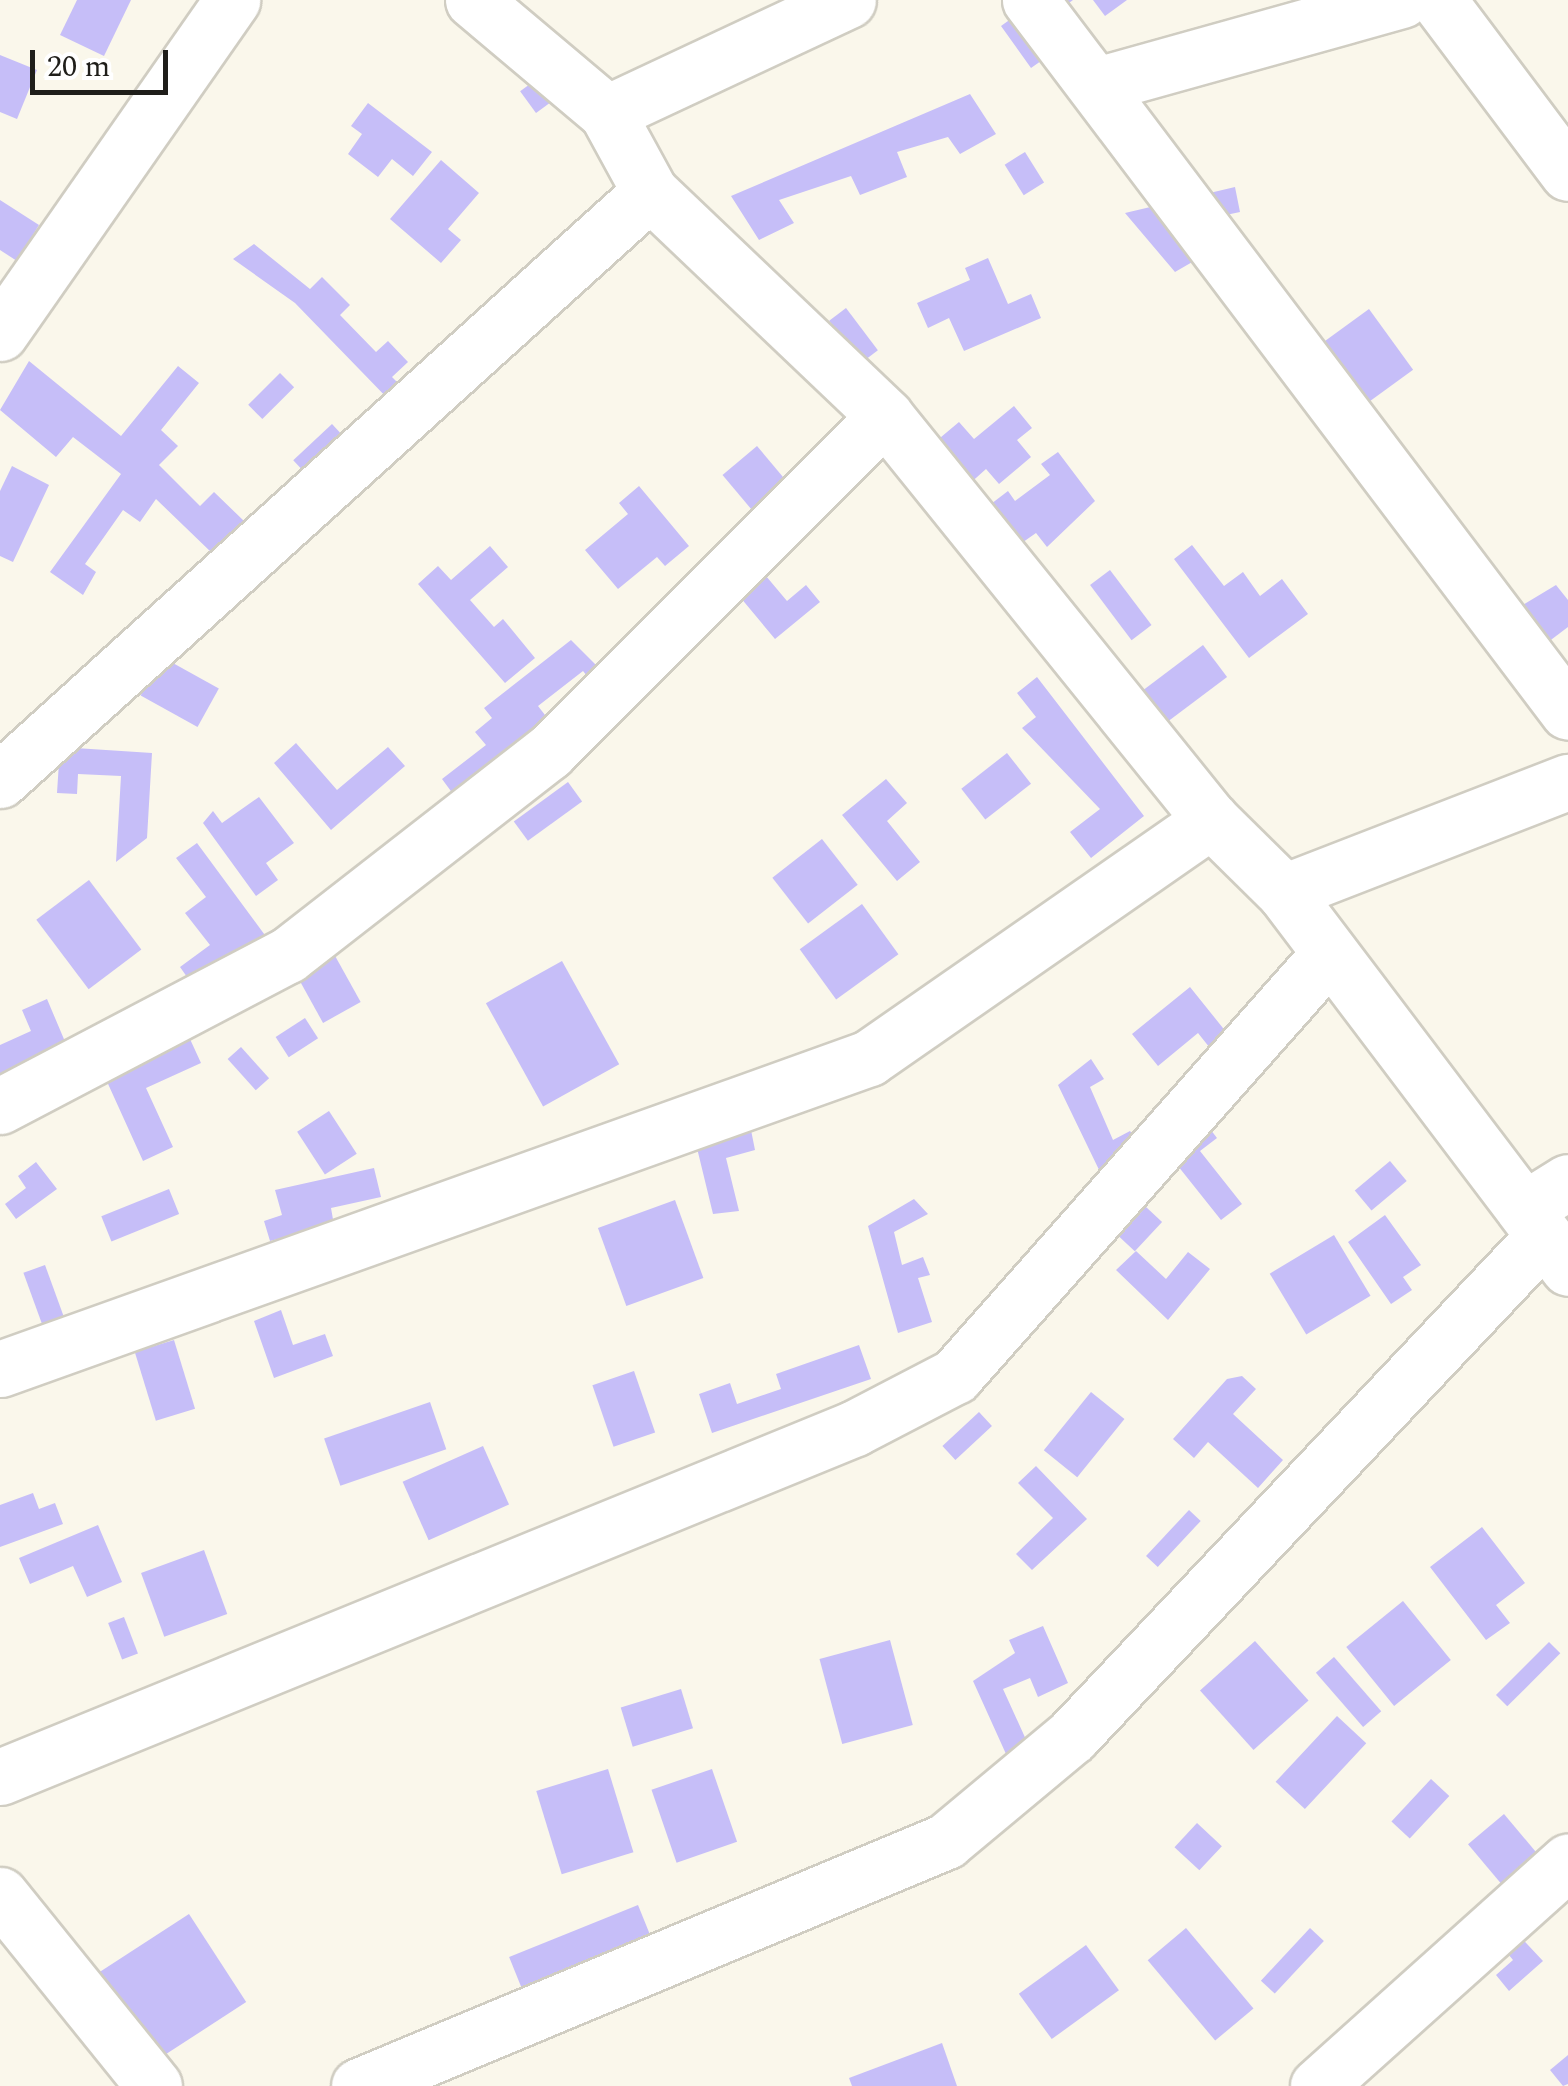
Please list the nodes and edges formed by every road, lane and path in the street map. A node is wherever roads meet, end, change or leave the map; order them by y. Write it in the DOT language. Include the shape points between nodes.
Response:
graph roads {
  1 [pos="232,0"];
  2 [pos="473,0"];
  3 [pos="848,0"];
  4 [pos="1030,0"];
  5 [pos="1400,0"];
  6 [pos="1438,0"];
  7 [pos="1097,85"];
  8 [pos="607,113"];
  9 [pos="1568,173"];
  10 [pos="650,192"];
  11 [pos="0,333"];
  12 [pos="885,416"];
  13 [pos="1568,712"];
  14 [pos="0,780"];
  15 [pos="1568,782"];
  16 [pos="1211,820"];
  17 [pos="1284,892"];
  18 [pos="1329,954"];
  19 [pos="0,1106"];
  20 [pos="1551,1223"];
  21 [pos="0,1368"];
  22 [pos="0,1777"];
  23 [pos="1568,1862"];
  24 [pos="0,1895"];
  25 [pos="154,2086"];
  26 [pos="359,2086"];
  27 [pos="1318,2086"];
  1 -- 11 [label="street"];
  2 -- 8 [label="street"];
  3 -- 8 [label="street"];
  4 -- 7 [label="street"];
  5 -- 7 [label="street"];
  6 -- 9 [label="street"];
  7 -- 13 [label="street"];
  8 -- 10 [label="street"];
  10 -- 12 [label="street"];
  10 -- 14 [label="street"];
  12 -- 16 [label="street"];
  12 -- 19 [label="street" via="503,788 288,955"];
  15 -- 17 [label="street"];
  16 -- 17 [label="street"];
  16 -- 21 [label="street" via="869,1058"];
  17 -- 18 [label="street"];
  18 -- 20 [label="street"];
  18 -- 22 [label="street" via="955,1376 854,1428"];
  20 -- 26 [label="street" via="1072,1736 946,1840"];
  23 -- 27 [label="street"];
  24 -- 25 [label="street"];
}
